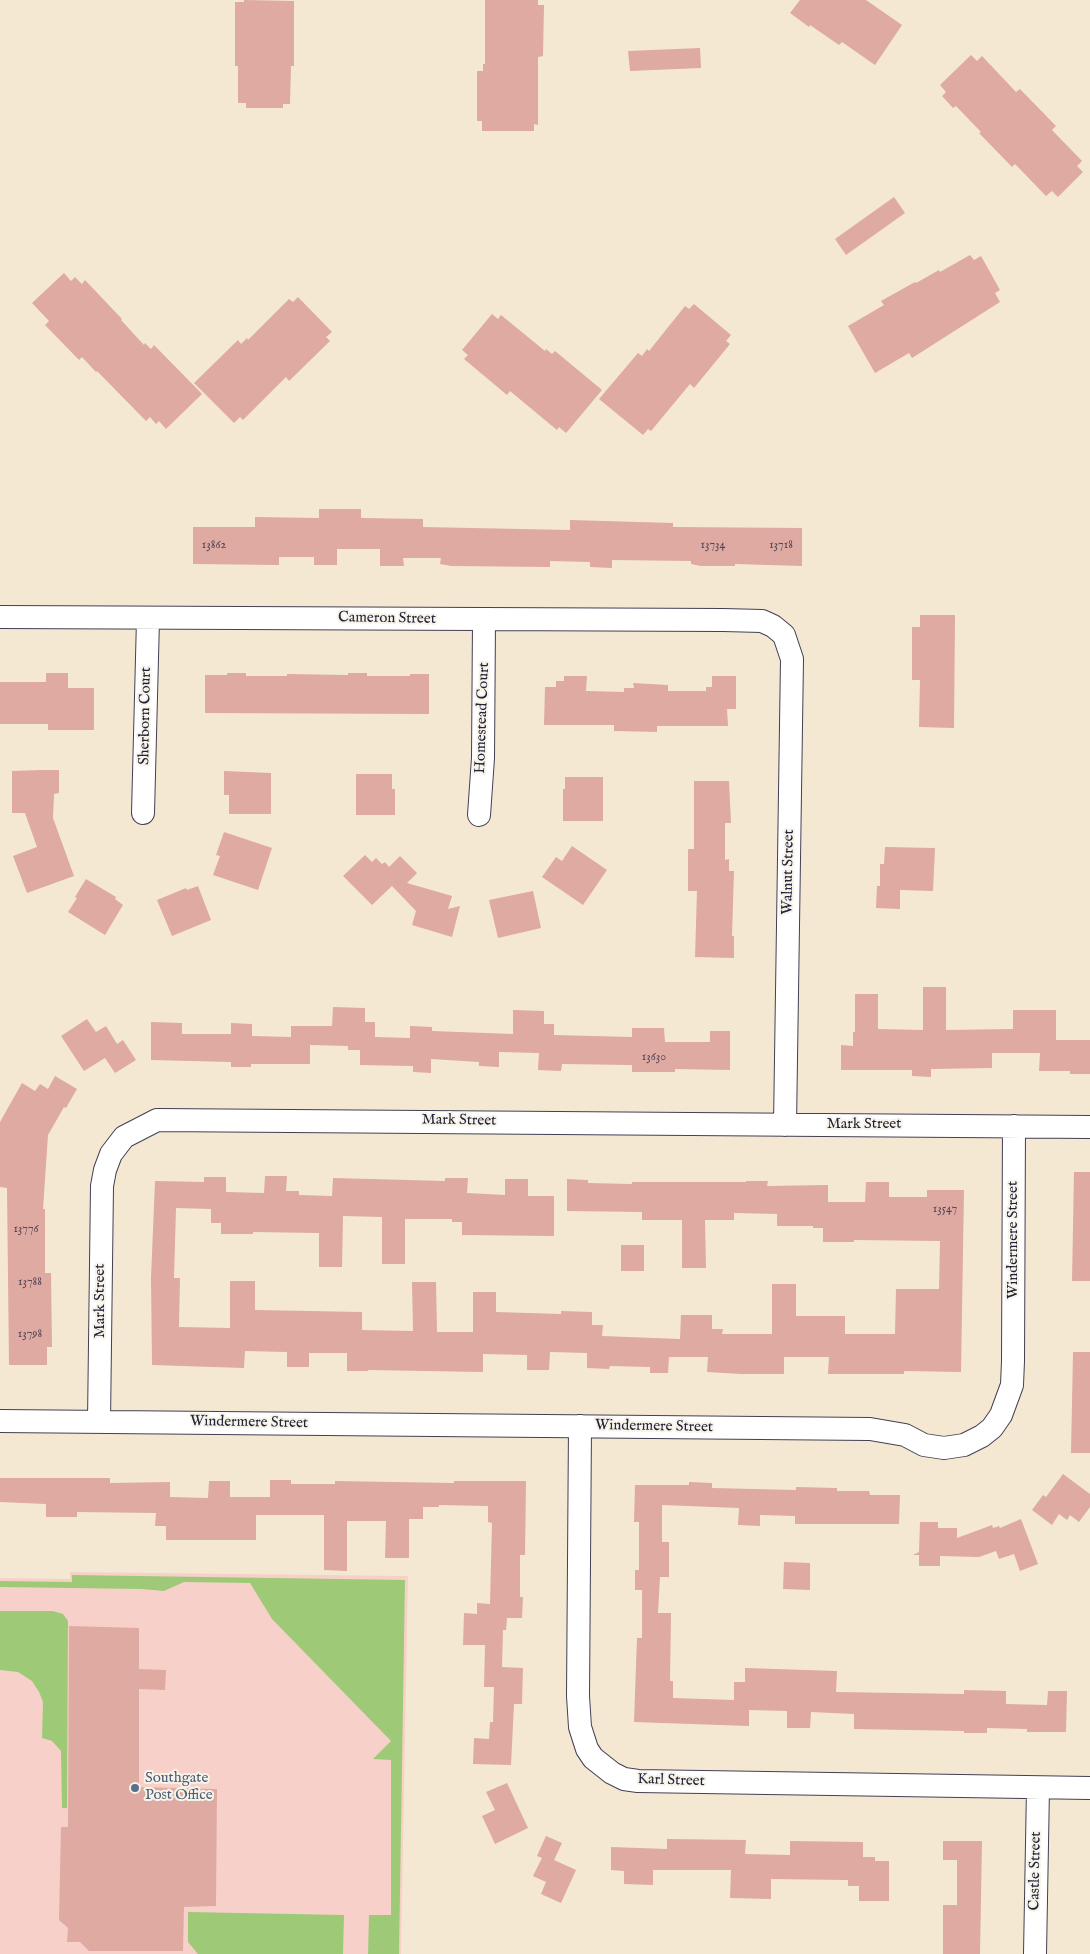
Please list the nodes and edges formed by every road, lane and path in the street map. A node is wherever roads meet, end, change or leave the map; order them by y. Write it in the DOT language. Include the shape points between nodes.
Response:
graph roads {
  1 [pos="0,617"];
  2 [pos="148,618"];
  3 [pos="484,620"];
  4 [pos="773,626"];
  5 [pos="143,813"];
  6 [pos="479,815"];
  7 [pos="785,1125"];
  8 [pos="1014,1126"];
  9 [pos="1090,1127"];
  10 [pos="0,1421"];
  11 [pos="100,1422"];
  12 [pos="580,1426"];
  13 [pos="1038,1788"];
  14 [pos="1090,1788"];
  15 [pos="1035,1954"];
  1 -- 2 [label="street, Cameron Street"];
  2 -- 3 [label="street, Cameron Street"];
  2 -- 5 [label="street, Sherborn Court"];
  3 -- 4 [label="street, Cameron Street" via="723,620 762,621"];
  3 -- 6 [label="street, Homestead Court" via="483,758"];
  4 -- 7 [label="street, Walnut Street" via="784,635 792,659"];
  7 -- 8 [label="street, Mark Street"];
  7 -- 11 [label="street, Mark Street" via="157,1120 124,1137 111,1154 105,1170 102,1186"];
  8 -- 9 [label="street, Mark Street"];
  8 -- 12 [label="street, Windermere Street" via="1012,1385 1001,1415 982,1436 964,1446 944,1448 924,1445 905,1435 870,1429"];
  10 -- 11 [label="street, Windermere Street"];
  11 -- 12 [label="street, Windermere Street"];
  12 -- 13 [label="street, Karl Street" via="578,1696 580,1727 587,1749 601,1766 624,1779 638,1781"];
  13 -- 14 [label="street, Karl Street"];
  13 -- 15 [label="street, Castle Street"];
}
